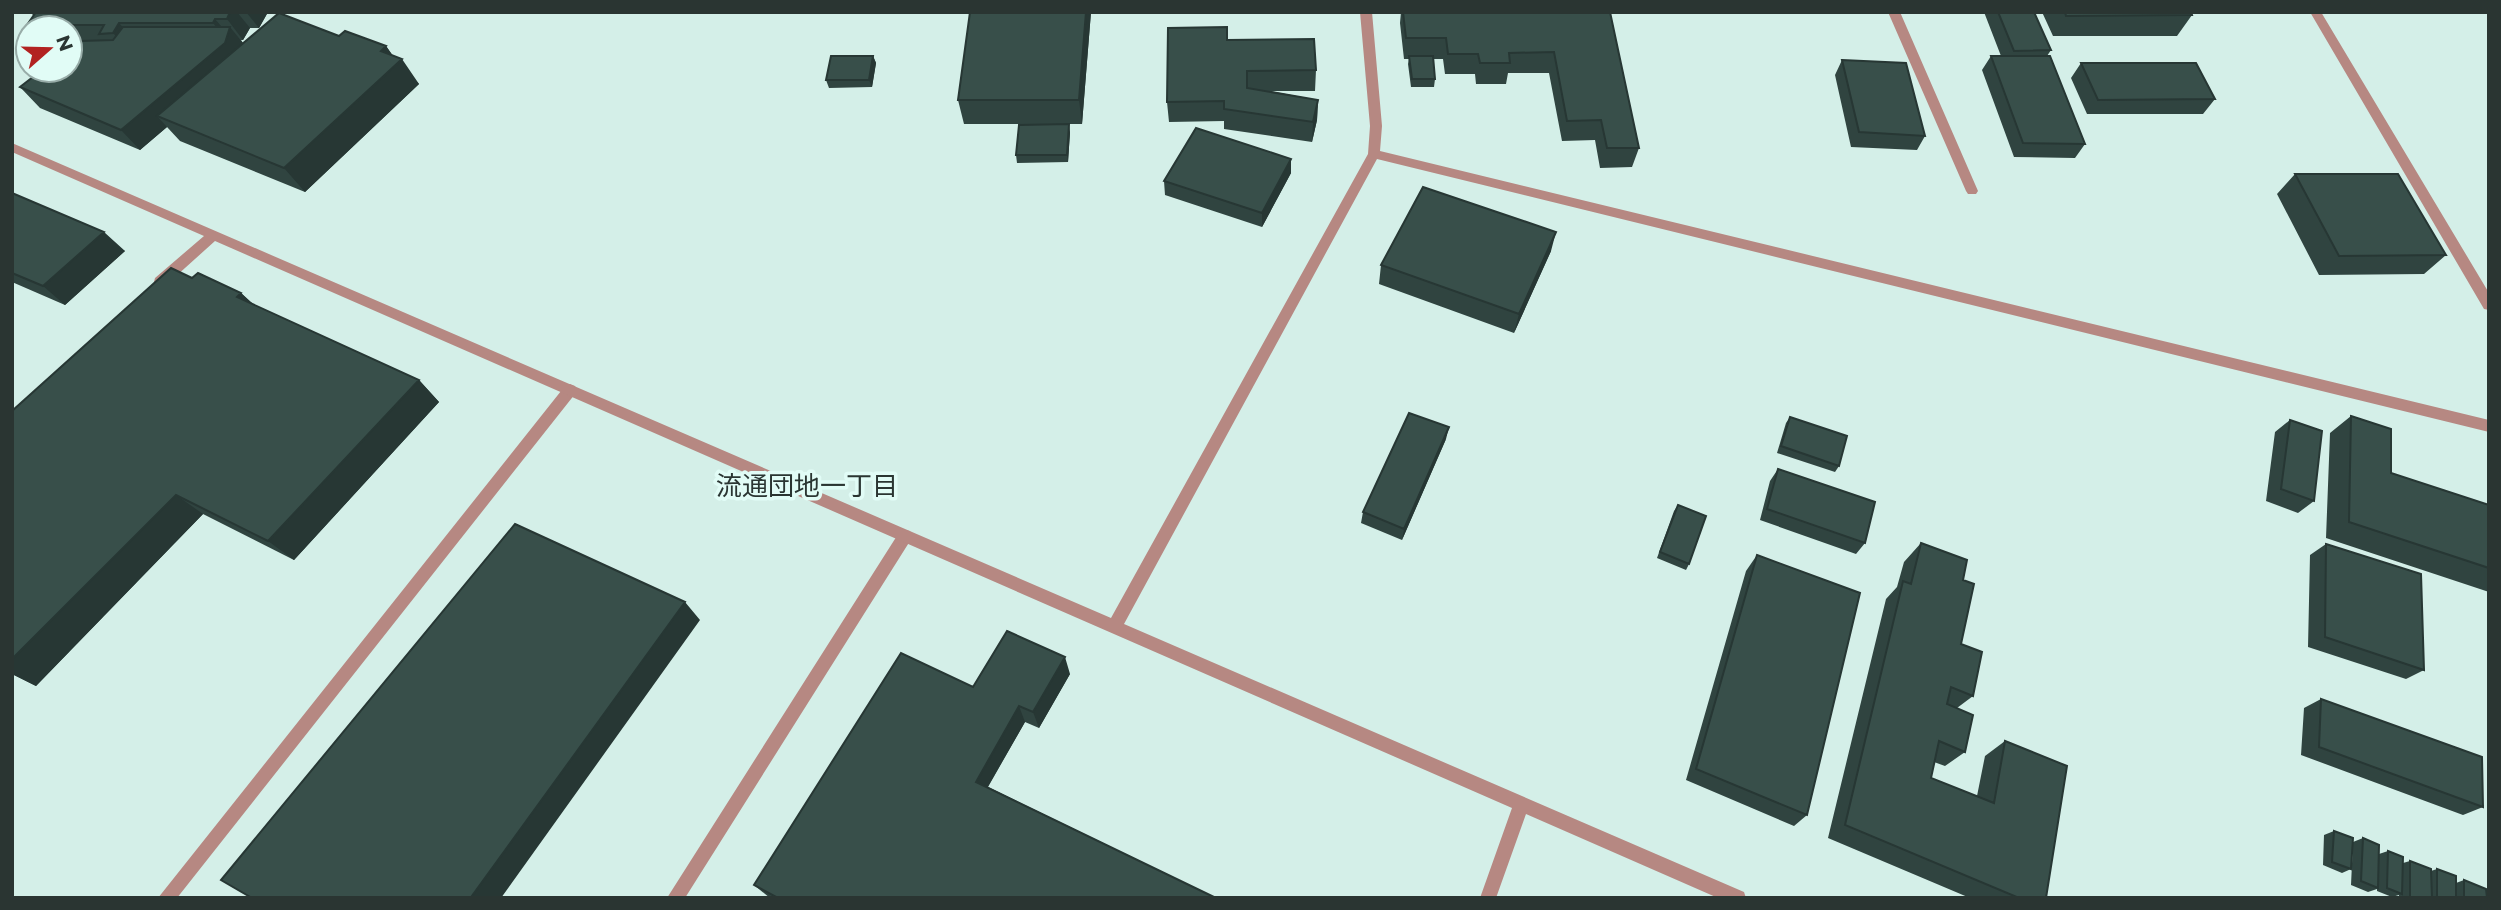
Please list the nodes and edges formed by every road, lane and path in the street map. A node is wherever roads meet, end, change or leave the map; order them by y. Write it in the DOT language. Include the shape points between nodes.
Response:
graph roads {
  1 [pos="1366,12"];
  2 [pos="1894,12"];
  3 [pos="2315,12"];
  4 [pos="12,147"];
  5 [pos="1374,154"];
  6 [pos="1972,191"];
  7 [pos="214,234"];
  8 [pos="153,288"];
  9 [pos="2489,305"];
  10 [pos="570,390"];
  11 [pos="2489,426"];
  12 [pos="905,536"];
  13 [pos="1114,627"];
  14 [pos="1522,803"];
  15 [pos="166,898"];
  16 [pos="675,898"];
  17 [pos="1488,898"];
  18 [pos="1738,898"];
  1 -- 5 [label="street" via="1376,126"];
  2 -- 6 [label="street"];
  3 -- 9 [label="street"];
  4 -- 7 [label="street"];
  5 -- 11 [label="street"];
  5 -- 13 [label="street"];
  7 -- 8 [label="street"];
  7 -- 10 [label="street"];
  10 -- 12 [label="street"];
  10 -- 15 [label="street"];
  12 -- 13 [label="street"];
  12 -- 16 [label="street"];
  13 -- 14 [label="street"];
  14 -- 17 [label="street"];
  14 -- 18 [label="street"];
}
